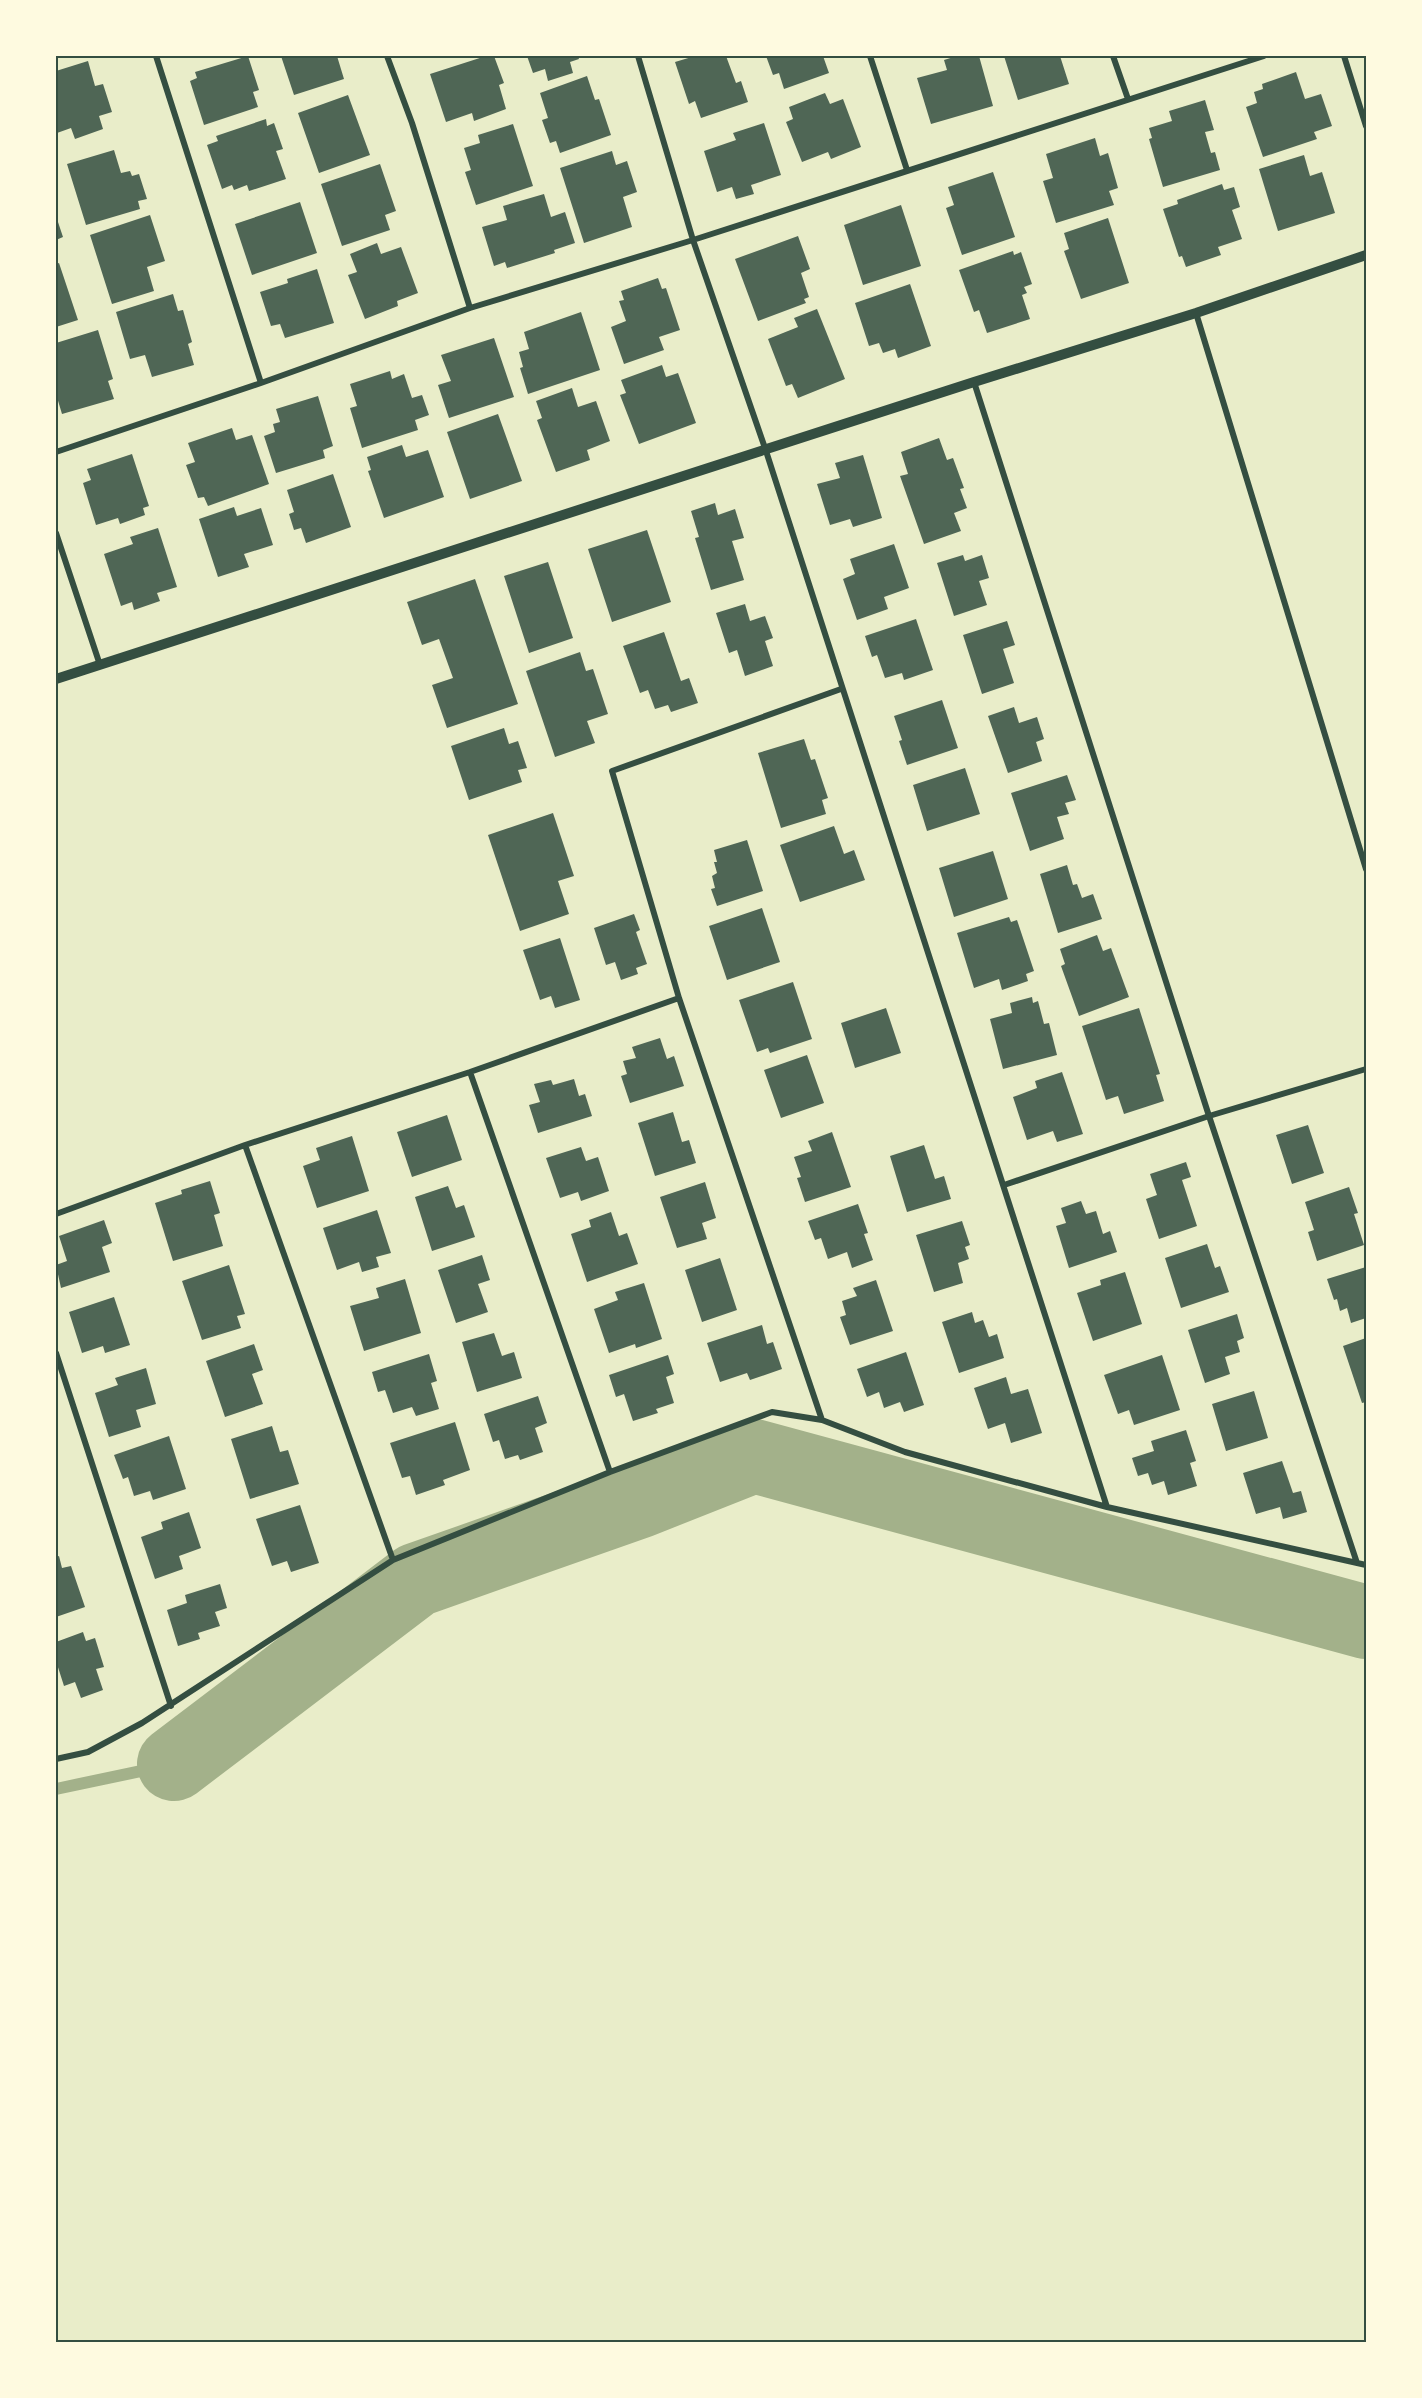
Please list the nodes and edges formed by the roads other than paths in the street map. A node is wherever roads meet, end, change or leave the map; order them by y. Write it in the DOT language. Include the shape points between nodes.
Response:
graph roads {
  1 [pos="156,56"];
  2 [pos="387,56"];
  3 [pos="638,56"];
  4 [pos="870,56"];
  5 [pos="1113,56"];
  6 [pos="1264,56"];
  7 [pos="1344,56"];
  8 [pos="1128,99"];
  9 [pos="1366,126"];
  10 [pos="907,171"];
  11 [pos="693,240"];
  12 [pos="1366,255"];
  13 [pos="470,308"];
  14 [pos="1196,313"];
  15 [pos="974,382"];
  16 [pos="261,383"];
  17 [pos="766,451"];
  18 [pos="56,452"];
  19 [pos="56,532"];
  20 [pos="100,665"];
  21 [pos="56,679"];
  22 [pos="841,688"];
  23 [pos="1366,869"];
  24 [pos="680,998"];
  25 [pos="1366,1069"];
  26 [pos="470,1072"];
  27 [pos="1209,1116"];
  28 [pos="245,1145"];
  29 [pos="1004,1185"];
  30 [pos="56,1214"];
  31 [pos="56,1353"];
  32 [pos="822,1420"];
  33 [pos="610,1472"];
  34 [pos="1107,1507"];
  35 [pos="393,1560"];
  36 [pos="1357,1563"];
  37 [pos="1366,1565"];
  38 [pos="171,1706"];
  39 [pos="56,1759"];
  1 -- 16 [label="street"];
  2 -- 13 [label="street"];
  3 -- 11 [label="street"];
  4 -- 10 [label="street"];
  5 -- 8 [label="street"];
  6 -- 8 [label="street"];
  7 -- 9 [label="street"];
  8 -- 10 [label="street"];
  10 -- 11 [label="street"];
  11 -- 13 [label="street"];
  11 -- 17 [label="street"];
  12 -- 14 [label="street"];
  13 -- 16 [label="street"];
  14 -- 15 [label="street"];
  14 -- 23 [label="street"];
  15 -- 17 [label="street"];
  15 -- 27 [label="street"];
  16 -- 18 [label="street"];
  17 -- 20 [label="street"];
  17 -- 22 [label="street"];
  19 -- 20 [label="street"];
  20 -- 21 [label="street"];
  22 -- 24 [label="street" via="612,771"];
  22 -- 29 [label="street"];
  24 -- 26 [label="street"];
  24 -- 32 [label="street"];
  25 -- 27 [label="street"];
  26 -- 28 [label="street"];
  26 -- 33 [label="street"];
  27 -- 29 [label="street"];
  27 -- 36 [label="street"];
  28 -- 30 [label="street"];
  28 -- 35 [label="street"];
  29 -- 34 [label="street"];
  31 -- 38 [label="street"];
  32 -- 33 [label="street" via="772,1412"];
  32 -- 34 [label="street" via="905,1452"];
  33 -- 35 [label="street"];
  34 -- 36 [label="street"];
  35 -- 38 [label="street"];
  36 -- 37 [label="street"];
  38 -- 39 [label="street" via="88,1752"];
}
